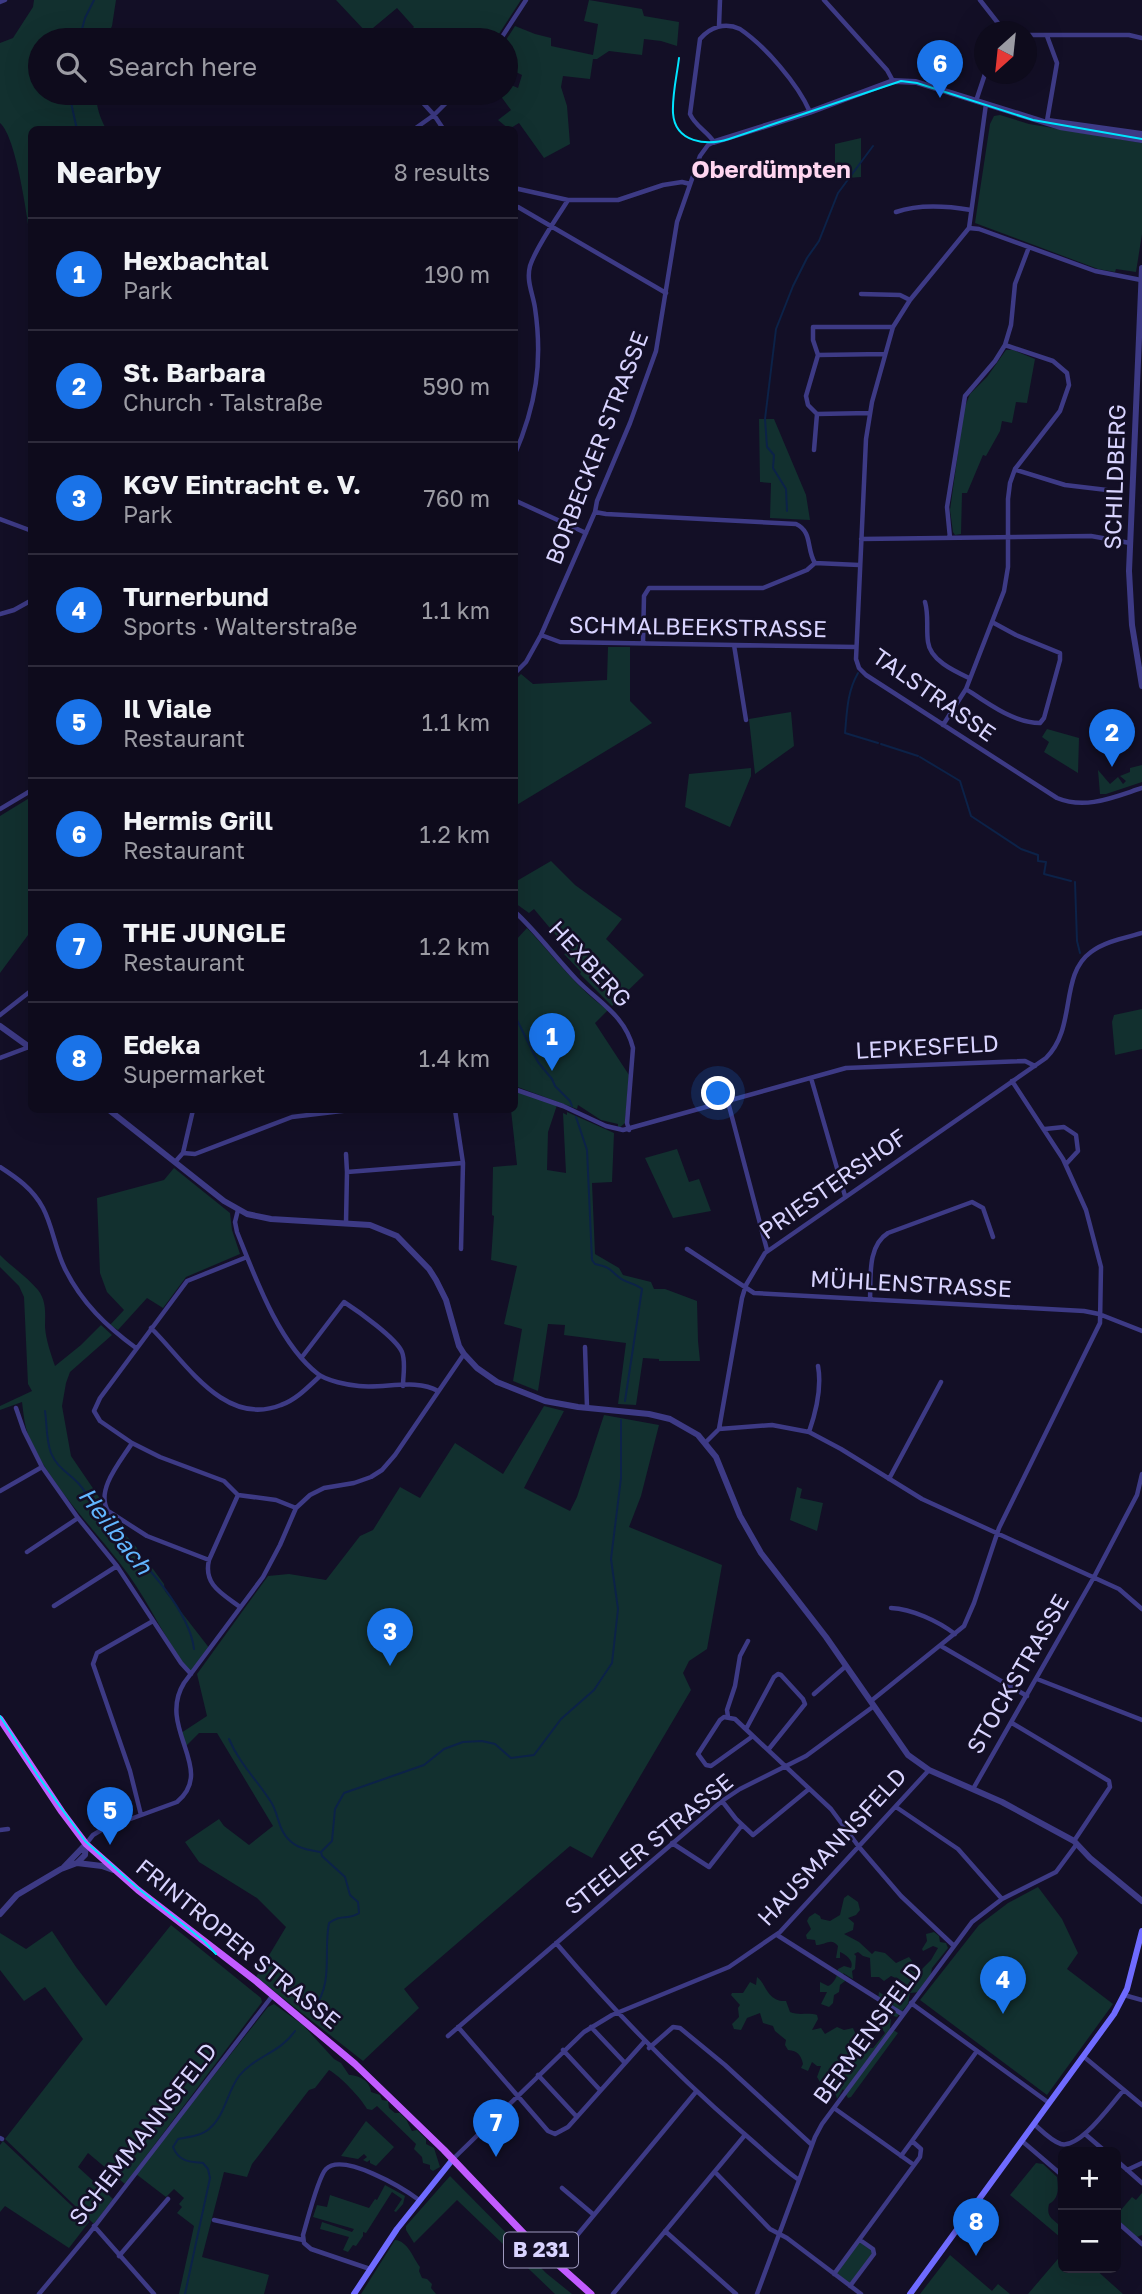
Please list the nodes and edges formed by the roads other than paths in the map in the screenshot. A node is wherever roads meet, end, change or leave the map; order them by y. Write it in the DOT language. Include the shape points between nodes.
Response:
graph roads {
  1 [pos="5,0"];
  2 [pos="526,0"];
  3 [pos="720,0"];
  4 [pos="824,0"];
  5 [pos="980,0"];
  6 [pos="0,2"];
  7 [pos="996,21"];
  8 [pos="719,26"];
  9 [pos="508,28"];
  10 [pos="1037,36"];
  11 [pos="1046,36"];
  12 [pos="1142,38"];
  13 [pos="893,81"];
  14 [pos="982,84"];
  15 [pos="976,101"];
  16 [pos="986,104"];
  17 [pos="425,105"];
  18 [pos="444,105"];
  19 [pos="810,112"];
  20 [pos="434,115"];
  21 [pos="1047,121"];
  22 [pos="419,126"];
  23 [pos="441,126"];
  24 [pos="1142,134"];
  25 [pos="1142,140"];
  26 [pos="714,142"];
  27 [pos="690,184"];
  28 [pos="518,189"];
  29 [pos="568,200"];
  30 [pos="518,208"];
  31 [pos="971,210"];
  32 [pos="896,212"];
  33 [pos="553,226"];
  34 [pos="969,228"];
  35 [pos="1029,247"];
  36 [pos="1142,268"];
  37 [pos="1141,281"];
  38 [pos="667,293"];
  39 [pos="861,294"];
  40 [pos="910,300"];
  41 [pos="893,327"];
  42 [pos="1005,345"];
  43 [pos="885,354"];
  44 [pos="818,355"];
  45 [pos="870,413"];
  46 [pos="817,414"];
  47 [pos="518,446"];
  48 [pos="814,450"];
  49 [pos="1015,469"];
  50 [pos="1107,491"];
  51 [pos="518,502"];
  52 [pos="595,512"];
  53 [pos="0,519"];
  54 [pos="28,530"];
  55 [pos="586,533"];
  56 [pos="1009,537"];
  57 [pos="950,538"];
  58 [pos="861,539"];
  59 [pos="1130,543"];
  60 [pos="815,563"];
  61 [pos="860,565"];
  62 [pos="28,602"];
  63 [pos="925,602"];
  64 [pos="0,614"];
  65 [pos="992,622"];
  66 [pos="541,635"];
  67 [pos="643,643"];
  68 [pos="734,645"];
  69 [pos="856,647"];
  70 [pos="518,670"];
  71 [pos="969,678"];
  72 [pos="1142,686"];
  73 [pos="966,689"];
  74 [pos="746,720"];
  75 [pos="943,724"];
  76 [pos="1142,788"];
  77 [pos="28,792"];
  78 [pos="0,809"];
  79 [pos="518,915"];
  80 [pos="1142,933"];
  81 [pos="28,993"];
  82 [pos="0,1015"];
  83 [pos="0,1026"];
  84 [pos="28,1047"];
  85 [pos="28,1049"];
  86 [pos="0,1058"];
  87 [pos="1035,1066"];
  88 [pos="811,1078"];
  89 [pos="1012,1081"];
  90 [pos="518,1091"];
  91 [pos="728,1102"];
  92 [pos="113,1113"];
  93 [pos="192,1113"];
  94 [pos="325,1113"];
  95 [pos="455,1113"];
  96 [pos="1045,1129"];
  97 [pos="629,1130"];
  98 [pos="183,1153"];
  99 [pos="346,1154"];
  100 [pos="175,1162"];
  101 [pos="463,1163"];
  102 [pos="1066,1164"];
  103 [pos="0,1167"];
  104 [pos="347,1172"];
  105 [pos="845,1196"];
  106 [pos="238,1210"];
  107 [pos="346,1223"];
  108 [pos="993,1237"];
  109 [pos="461,1249"];
  110 [pos="687,1249"];
  111 [pos="767,1250"];
  112 [pos="247,1256"];
  113 [pos="745,1288"];
  114 [pos="870,1301"];
  115 [pos="1099,1314"];
  116 [pos="151,1328"];
  117 [pos="1142,1331"];
  118 [pos="585,1347"];
  119 [pos="136,1348"];
  120 [pos="464,1354"];
  121 [pos="302,1357"];
  122 [pos="818,1366"];
  123 [pos="320,1376"];
  124 [pos="941,1382"];
  125 [pos="403,1385"];
  126 [pos="438,1391"];
  127 [pos="16,1408"];
  128 [pos="587,1408"];
  129 [pos="719,1429"];
  130 [pos="809,1433"];
  131 [pos="706,1442"];
  132 [pos="132,1443"];
  133 [pos="42,1467"];
  134 [pos="1142,1474"];
  135 [pos="889,1479"];
  136 [pos="0,1491"];
  137 [pos="238,1495"];
  138 [pos="1140,1496"];
  139 [pos="296,1508"];
  140 [pos="78,1518"];
  141 [pos="997,1535"];
  142 [pos="27,1552"];
  143 [pos="209,1560"];
  144 [pos="117,1566"];
  145 [pos="1094,1577"];
  146 [pos="54,1606"];
  147 [pos="240,1607"];
  148 [pos="891,1608"];
  149 [pos="1142,1609"];
  150 [pos="153,1621"];
  151 [pos="955,1634"];
  152 [pos="748,1641"];
  153 [pos="941,1646"];
  154 [pos="847,1665"];
  155 [pos="191,1674"];
  156 [pos="1037,1679"];
  157 [pos="814,1694"];
  158 [pos="1027,1696"];
  159 [pos="872,1703"];
  160 [pos="728,1717"];
  161 [pos="1142,1720"];
  162 [pos="1,1723"];
  163 [pos="1012,1723"];
  164 [pos="747,1729"];
  165 [pos="754,1736"];
  166 [pos="768,1750"];
  167 [pos="785,1767"];
  168 [pos="929,1770"];
  169 [pos="809,1789"];
  170 [pos="973,1789"];
  171 [pos="722,1801"];
  172 [pos="896,1807"];
  173 [pos="141,1815"];
  174 [pos="742,1825"];
  175 [pos="8,1829"];
  176 [pos="0,1830"];
  177 [pos="672,1843"];
  178 [pos="1075,1843"];
  179 [pos="86,1844"];
  180 [pos="859,1847"];
  181 [pos="77,1863"];
  182 [pos="61,1870"];
  183 [pos="116,1871"];
  184 [pos="1002,1899"];
  185 [pos="1142,1901"];
  186 [pos="0,1914"];
  187 [pos="1142,1931"];
  188 [pos="777,1935"];
  189 [pos="556,1943"];
  190 [pos="954,1946"];
  191 [pos="274,1995"];
  192 [pos="1124,1995"];
  193 [pos="1142,2000"];
  194 [pos="911,2003"];
  195 [pos="617,2014"];
  196 [pos="902,2014"];
  197 [pos="458,2027"];
  198 [pos="590,2027"];
  199 [pos="448,2036"];
  200 [pos="644,2042"];
  201 [pos="649,2048"];
  202 [pos="563,2050"];
  203 [pos="977,2051"];
  204 [pos="1083,2056"];
  205 [pos="625,2063"];
  206 [pos="538,2075"];
  207 [pos="600,2090"];
  208 [pos="1123,2091"];
  209 [pos="695,2092"];
  210 [pos="517,2095"];
  211 [pos="1049,2103"];
  212 [pos="1142,2105"];
  213 [pos="834,2108"];
  214 [pos="577,2117"];
  215 [pos="1034,2124"];
  216 [pos="1085,2134"];
  217 [pos="745,2135"];
  218 [pos="912,2141"];
  219 [pos="1022,2141"];
  220 [pos="812,2144"];
  221 [pos="1100,2147"];
  222 [pos="901,2156"];
  223 [pos="453,2159"];
  224 [pos="1142,2163"];
  225 [pos="914,2165"];
  226 [pos="1121,2165"];
  227 [pos="1127,2170"];
  228 [pos="715,2172"];
  229 [pos="1058,2172"];
  230 [pos="799,2179"];
  231 [pos="1142,2183"];
  232 [pos="562,2188"];
  233 [pos="168,2199"];
  234 [pos="419,2200"];
  235 [pos="594,2215"];
  236 [pos="214,2220"];
  237 [pos="1121,2225"];
  238 [pos="94,2226"];
  239 [pos="665,2231"];
  240 [pos="778,2235"];
  241 [pos="303,2240"];
  242 [pos="860,2240"];
  243 [pos="1142,2244"];
  244 [pos="119,2256"];
  245 [pos="555,2263"];
  246 [pos="370,2269"];
  247 [pos="834,2274"];
  248 [pos="850,2286"];
  249 [pos="39,2294"];
  250 [pos="155,2294"];
  251 [pos="354,2294"];
  252 [pos="591,2294"];
  253 [pos="613,2294"];
  254 [pos="736,2294"];
  255 [pos="757,2294"];
  256 [pos="861,2294"];
  257 [pos="910,2294"];
  1 -- 6 [label="street"];
  2 -- 9 [label="street"];
  3 -- 8 [label="street"];
  4 -- 13 [label="street"];
  5 -- 7 [label="street"];
  8 -- 19 [label="street" via="733,26 746,33 804,98"];
  8 -- 26 [label="street" via="698,45 690,110 693,120"];
  10 -- 11 [label="street"];
  11 -- 12 [label="street"];
  11 -- 21 [label="street" via="1057,63"];
  13 -- 15 [label="street" via="916,82"];
  13 -- 19 [label="street"];
  14 -- 15 [label="street"];
  15 -- 16 [label="street"];
  16 -- 21 [label="street"];
  16 -- 31 [label="street"];
  17 -- 20 [label="street"];
  18 -- 20 [label="street"];
  19 -- 26 [label="street"];
  20 -- 22 [label="street"];
  20 -- 23 [label="street"];
  21 -- 24 [label="street"];
  21 -- 25 [label="street"];
  26 -- 27 [label="street, BORBECKER STRASSE" via="702,152"];
  27 -- 29 [label="street" via="663,185 618,200"];
  27 -- 38 [label="street, BORBECKER STRASSE" via="674,235"];
  28 -- 29 [label="street"];
  29 -- 33 [label="street"];
  30 -- 33 [label="street"];
  31 -- 32 [label="street" via="947,206"];
  31 -- 34 [label="street"];
  33 -- 38 [label="street"];
  33 -- 47 [label="street" via="530,268 538,372 533,409"];
  34 -- 35 [label="street"];
  34 -- 40 [label="street, TALSTRASSE"];
  35 -- 37 [label="street" via="1095,271"];
  35 -- 42 [label="street" via="1015,284"];
  36 -- 37 [label="street, SCHILDBERG"];
  37 -- 59 [label="street, SCHILDBERG"];
  38 -- 52 [label="street, BORBECKER STRASSE" via="656,351"];
  39 -- 40 [label="street" via="900,295"];
  40 -- 41 [label="street, TALSTRASSE"];
  41 -- 43 [label="street, TALSTRASSE"];
  41 -- 44 [label="street" via="813,327"];
  42 -- 49 [label="street" via="1053,361 1067,373 1069,385 1051,425"];
  42 -- 57 [label="street" via="965,396 947,507"];
  43 -- 44 [label="street"];
  43 -- 45 [label="street, TALSTRASSE"];
  44 -- 46 [label="street" via="806,396"];
  45 -- 46 [label="street"];
  45 -- 58 [label="street, TALSTRASSE"];
  46 -- 48 [label="street"];
  49 -- 50 [label="street" via="1065,485"];
  49 -- 56 [label="street" via="1007,499"];
  51 -- 55 [label="street"];
  52 -- 55 [label="street, BORBECKER STRASSE"];
  52 -- 60 [label="street" via="796,524 808,534"];
  53 -- 54 [label="street"];
  55 -- 66 [label="street, BORBECKER STRASSE"];
  56 -- 57 [label="street"];
  56 -- 59 [label="street" via="1091,536"];
  56 -- 65 [label="street" via="1007,577"];
  57 -- 58 [label="street"];
  58 -- 61 [label="street, TALSTRASSE"];
  59 -- 72 [label="street, SCHILDBERG" via="1131,612"];
  60 -- 61 [label="street"];
  60 -- 67 [label="street" via="763,588 649,587 644,596"];
  61 -- 69 [label="street, TALSTRASSE"];
  62 -- 64 [label="street"];
  63 -- 71 [label="street" via="930,651"];
  65 -- 71 [label="street"];
  65 -- 73 [label="street" via="1059,653 1044,718 1035,723 1016,717"];
  66 -- 67 [label="street, SCHMALBEEKSTRASSE" via="560,642"];
  66 -- 70 [label="street, BORBECKER STRASSE"];
  67 -- 68 [label="street, SCHMALBEEKSTRASSE"];
  68 -- 69 [label="street, SCHMALBEEKSTRASSE"];
  68 -- 74 [label="street"];
  69 -- 75 [label="street, TALSTRASSE" via="863,672"];
  71 -- 73 [label="street"];
  73 -- 75 [label="street"];
  75 -- 76 [label="street, TALSTRASSE" via="1065,801 1091,803"];
  77 -- 78 [label="street"];
  79 -- 97 [label="street, HEXBERG" via="630,1036 634,1048"];
  80 -- 87 [label="street, PRIESTERSHOF" via="1103,945 1083,959 1073,981 1064,1029 1053,1051"];
  81 -- 82 [label="street"];
  83 -- 84 [label="street"];
  85 -- 86 [label="street"];
  87 -- 88 [label="street, LEPKESFELD" via="1025,1061 858,1066"];
  87 -- 89 [label="street, PRIESTERSHOF"];
  88 -- 91 [label="street, LEPKESFELD"];
  88 -- 105 [label="street"];
  89 -- 96 [label="street, STEELER STRASSE"];
  89 -- 105 [label="street, PRIESTERSHOF"];
  90 -- 97 [label="street, LEPKESFELD" via="618,1130"];
  91 -- 97 [label="street, LEPKESFELD"];
  91 -- 111 [label="street"];
  92 -- 100 [label="street"];
  93 -- 98 [label="street"];
  94 -- 98 [label="street" via="292,1117 195,1154"];
  95 -- 101 [label="street"];
  96 -- 102 [label="street, STEELER STRASSE"];
  96 -- 102 [label="street" via="1064,1126 1076,1136 1078,1151"];
  98 -- 100 [label="street"];
  99 -- 104 [label="street"];
  100 -- 106 [label="street"];
  101 -- 104 [label="street"];
  101 -- 109 [label="street"];
  102 -- 115 [label="street, STEELER STRASSE" via="1100,1257"];
  103 -- 119 [label="street" via="25,1185 43,1207 64,1267 92,1311"];
  104 -- 107 [label="street"];
  105 -- 111 [label="street, PRIESTERSHOF"];
  106 -- 107 [label="street" via="271,1219"];
  106 -- 112 [label="street" via="235,1227"];
  107 -- 120 [label="street" via="382,1229 408,1245 436,1280"];
  108 -- 114 [label="street" via="983,1208 972,1202 888,1233 873,1255"];
  110 -- 113 [label="street, MÜHLENSTRASSE"];
  111 -- 113 [label="street, PRIESTERSHOF"];
  112 -- 116 [label="street" via="189,1279"];
  112 -- 121 [label="street" via="280,1327"];
  113 -- 114 [label="street, MÜHLENSTRASSE" via="754,1293"];
  113 -- 129 [label="street, PRIESTERSHOF"];
  114 -- 115 [label="street, MÜHLENSTRASSE"];
  115 -- 117 [label="street, MÜHLENSTRASSE"];
  115 -- 141 [label="street, STEELER STRASSE" via="1099,1325"];
  116 -- 119 [label="street"];
  116 -- 123 [label="street" via="209,1390 238,1406 281,1406"];
  118 -- 128 [label="street"];
  119 -- 132 [label="street" via="94,1411 100,1421"];
  120 -- 126 [label="street"];
  120 -- 128 [label="street" via="497,1382 545,1401"];
  121 -- 123 [label="street"];
  121 -- 125 [label="street" via="344,1302 398,1346 403,1355"];
  122 -- 130 [label="street" via="821,1378"];
  123 -- 125 [label="street" via="359,1386"];
  124 -- 135 [label="street"];
  125 -- 126 [label="street"];
  126 -- 139 [label="street" via="382,1470 354,1483 317,1491"];
  127 -- 133 [label="street"];
  128 -- 131 [label="street" via="670,1419"];
  129 -- 130 [label="street" via="772,1425"];
  129 -- 131 [label="street"];
  130 -- 135 [label="street"];
  131 -- 154 [label="street" via="761,1553"];
  132 -- 137 [label="street" via="224,1481"];
  132 -- 143 [label="street" via="106,1488 105,1506 147,1536"];
  133 -- 136 [label="street"];
  133 -- 140 [label="street"];
  134 -- 138 [label="street, STOCKSTRASSE"];
  135 -- 141 [label="street"];
  137 -- 139 [label="street"];
  137 -- 143 [label="street"];
  138 -- 145 [label="street, STOCKSTRASSE"];
  139 -- 147 [label="street" via="273,1560"];
  140 -- 142 [label="street"];
  140 -- 144 [label="street"];
  141 -- 145 [label="street"];
  141 -- 151 [label="street, STEELER STRASSE" via="971,1612"];
  143 -- 147 [label="street" via="210,1582"];
  144 -- 146 [label="street"];
  144 -- 150 [label="street"];
  145 -- 149 [label="street" via="1127,1594"];
  145 -- 156 [label="street, STOCKSTRASSE"];
  147 -- 155 [label="street"];
  148 -- 151 [label="street" via="902,1608"];
  150 -- 155 [label="street"];
  150 -- 173 [label="street" via="97,1653 93,1664"];
  151 -- 153 [label="street, STEELER STRASSE"];
  152 -- 160 [label="street" via="740,1656"];
  153 -- 158 [label="street"];
  153 -- 159 [label="street, STEELER STRASSE"];
  154 -- 157 [label="street"];
  154 -- 159 [label="street"];
  155 -- 173 [label="street" via="177,1697 175,1712 193,1776 190,1787 177,1802"];
  156 -- 158 [label="street, STOCKSTRASSE"];
  156 -- 161 [label="street"];
  158 -- 163 [label="street, STOCKSTRASSE"];
  159 -- 167 [label="street, STEELER STRASSE" via="811,1753"];
  159 -- 168 [label="street" via="905,1752"];
  160 -- 164 [label="street"];
  160 -- 165 [label="street" via="720,1720 698,1752 707,1766"];
  162 -- 179 [label="main road, FRINTROPER STRASSE / B 231"];
  163 -- 170 [label="street, STOCKSTRASSE"];
  163 -- 178 [label="street, BERMENSFELD" via="1110,1783"];
  164 -- 165 [label="street"];
  164 -- 166 [label="street" via="775,1675 781,1675 805,1704"];
  165 -- 166 [label="street"];
  166 -- 167 [label="street"];
  167 -- 169 [label="street"];
  167 -- 171 [label="street, STEELER STRASSE"];
  168 -- 170 [label="street"];
  168 -- 172 [label="street, HAUSMANNSFELD"];
  169 -- 174 [label="street" via="753,1835"];
  169 -- 180 [label="street"];
  170 -- 178 [label="street"];
  171 -- 174 [label="street"];
  171 -- 177 [label="street, STEELER STRASSE"];
  172 -- 180 [label="street, HAUSMANNSFELD"];
  172 -- 184 [label="street" via="958,1849"];
  173 -- 179 [label="street" via="103,1829"];
  174 -- 177 [label="street" via="709,1867"];
  175 -- 176 [label="street"];
  177 -- 189 [label="street, STEELER STRASSE"];
  178 -- 184 [label="street, BERMENSFELD" via="1056,1871"];
  178 -- 185 [label="street"];
  179 -- 181 [label="street" via="87,1851"];
  179 -- 182 [label="street"];
  179 -- 183 [label="main road, FRINTROPER STRASSE / B 231"];
  180 -- 188 [label="street, HAUSMANNSFELD"];
  180 -- 190 [label="street"];
  181 -- 182 [label="street"];
  181 -- 183 [label="street"];
  182 -- 186 [label="street" via="17,1895"];
  183 -- 191 [label="main road, FRINTROPER STRASSE / B 231"];
  184 -- 190 [label="street, BERMENSFELD" via="976,1918"];
  187 -- 192 [label="main road"];
  188 -- 195 [label="street, HAUSMANNSFELD" via="729,1967"];
  188 -- 196 [label="street"];
  189 -- 195 [label="street"];
  189 -- 197 [label="street, STEELER STRASSE"];
  190 -- 194 [label="street, BERMENSFELD"];
  191 -- 223 [label="main road, FRINTROPER STRASSE / B 231" via="355,2064"];
  191 -- 238 [label="street, SCHEMMANNSFELD"];
  192 -- 193 [label="street"];
  192 -- 204 [label="main road"];
  194 -- 196 [label="street, BERMENSFELD"];
  194 -- 203 [label="street"];
  195 -- 198 [label="street, HAUSMANNSFELD"];
  195 -- 200 [label="street"];
  196 -- 213 [label="street, BERMENSFELD"];
  197 -- 199 [label="street, STEELER STRASSE"];
  197 -- 210 [label="street"];
  198 -- 202 [label="street, HAUSMANNSFELD"];
  198 -- 205 [label="street"];
  200 -- 201 [label="street"];
  200 -- 205 [label="street"];
  201 -- 209 [label="street"];
  201 -- 220 [label="street" via="673,2026 678,2027"];
  202 -- 206 [label="street, HAUSMANNSFELD"];
  202 -- 207 [label="street"];
  203 -- 211 [label="street"];
  203 -- 218 [label="street"];
  204 -- 208 [label="street"];
  204 -- 211 [label="main road"];
  205 -- 207 [label="street"];
  206 -- 210 [label="street, HAUSMANNSFELD"];
  206 -- 214 [label="street"];
  207 -- 214 [label="street"];
  208 -- 212 [label="street"];
  208 -- 216 [label="street"];
  209 -- 217 [label="street"];
  209 -- 235 [label="street"];
  210 -- 214 [label="street" via="553,2134 565,2130"];
  210 -- 223 [label="street, HAUSMANNSFELD"];
  211 -- 215 [label="main road"];
  213 -- 220 [label="street, BERMENSFELD"];
  213 -- 222 [label="street"];
  215 -- 216 [label="street" via="1062,2144"];
  215 -- 219 [label="main road"];
  216 -- 221 [label="street"];
  217 -- 228 [label="street"];
  217 -- 230 [label="street"];
  218 -- 222 [label="street"];
  218 -- 225 [label="street" via="922,2152"];
  219 -- 229 [label="street"];
  219 -- 257 [label="main road"];
  220 -- 230 [label="street, BERMENSFELD"];
  222 -- 225 [label="street"];
  223 -- 234 [label="main road, HAUSMANNSFELD"];
  223 -- 245 [label="main road, B 231"];
  224 -- 227 [label="street"];
  225 -- 242 [label="street"];
  226 -- 227 [label="street"];
  227 -- 231 [label="street"];
  228 -- 239 [label="street"];
  228 -- 240 [label="street"];
  230 -- 240 [label="street, BERMENSFELD"];
  232 -- 235 [label="street"];
  233 -- 244 [label="street"];
  234 -- 241 [label="street" via="382,2178 346,2164 332,2165 322,2174"];
  234 -- 246 [label="main road, HAUSMANNSFELD"];
  235 -- 245 [label="street"];
  236 -- 241 [label="street"];
  237 -- 243 [label="street"];
  238 -- 244 [label="street"];
  238 -- 249 [label="street, SCHEMMANNSFELD"];
  239 -- 253 [label="street"];
  239 -- 254 [label="street"];
  240 -- 247 [label="street"];
  240 -- 255 [label="street, BERMENSFELD"];
  241 -- 246 [label="street" via="311,2249"];
  242 -- 247 [label="street"];
  242 -- 248 [label="street" via="874,2254"];
  244 -- 250 [label="street"];
  245 -- 252 [label="main road, B 231"];
  246 -- 251 [label="main road, HAUSMANNSFELD"];
  247 -- 248 [label="street"];
  248 -- 256 [label="street"];
}
